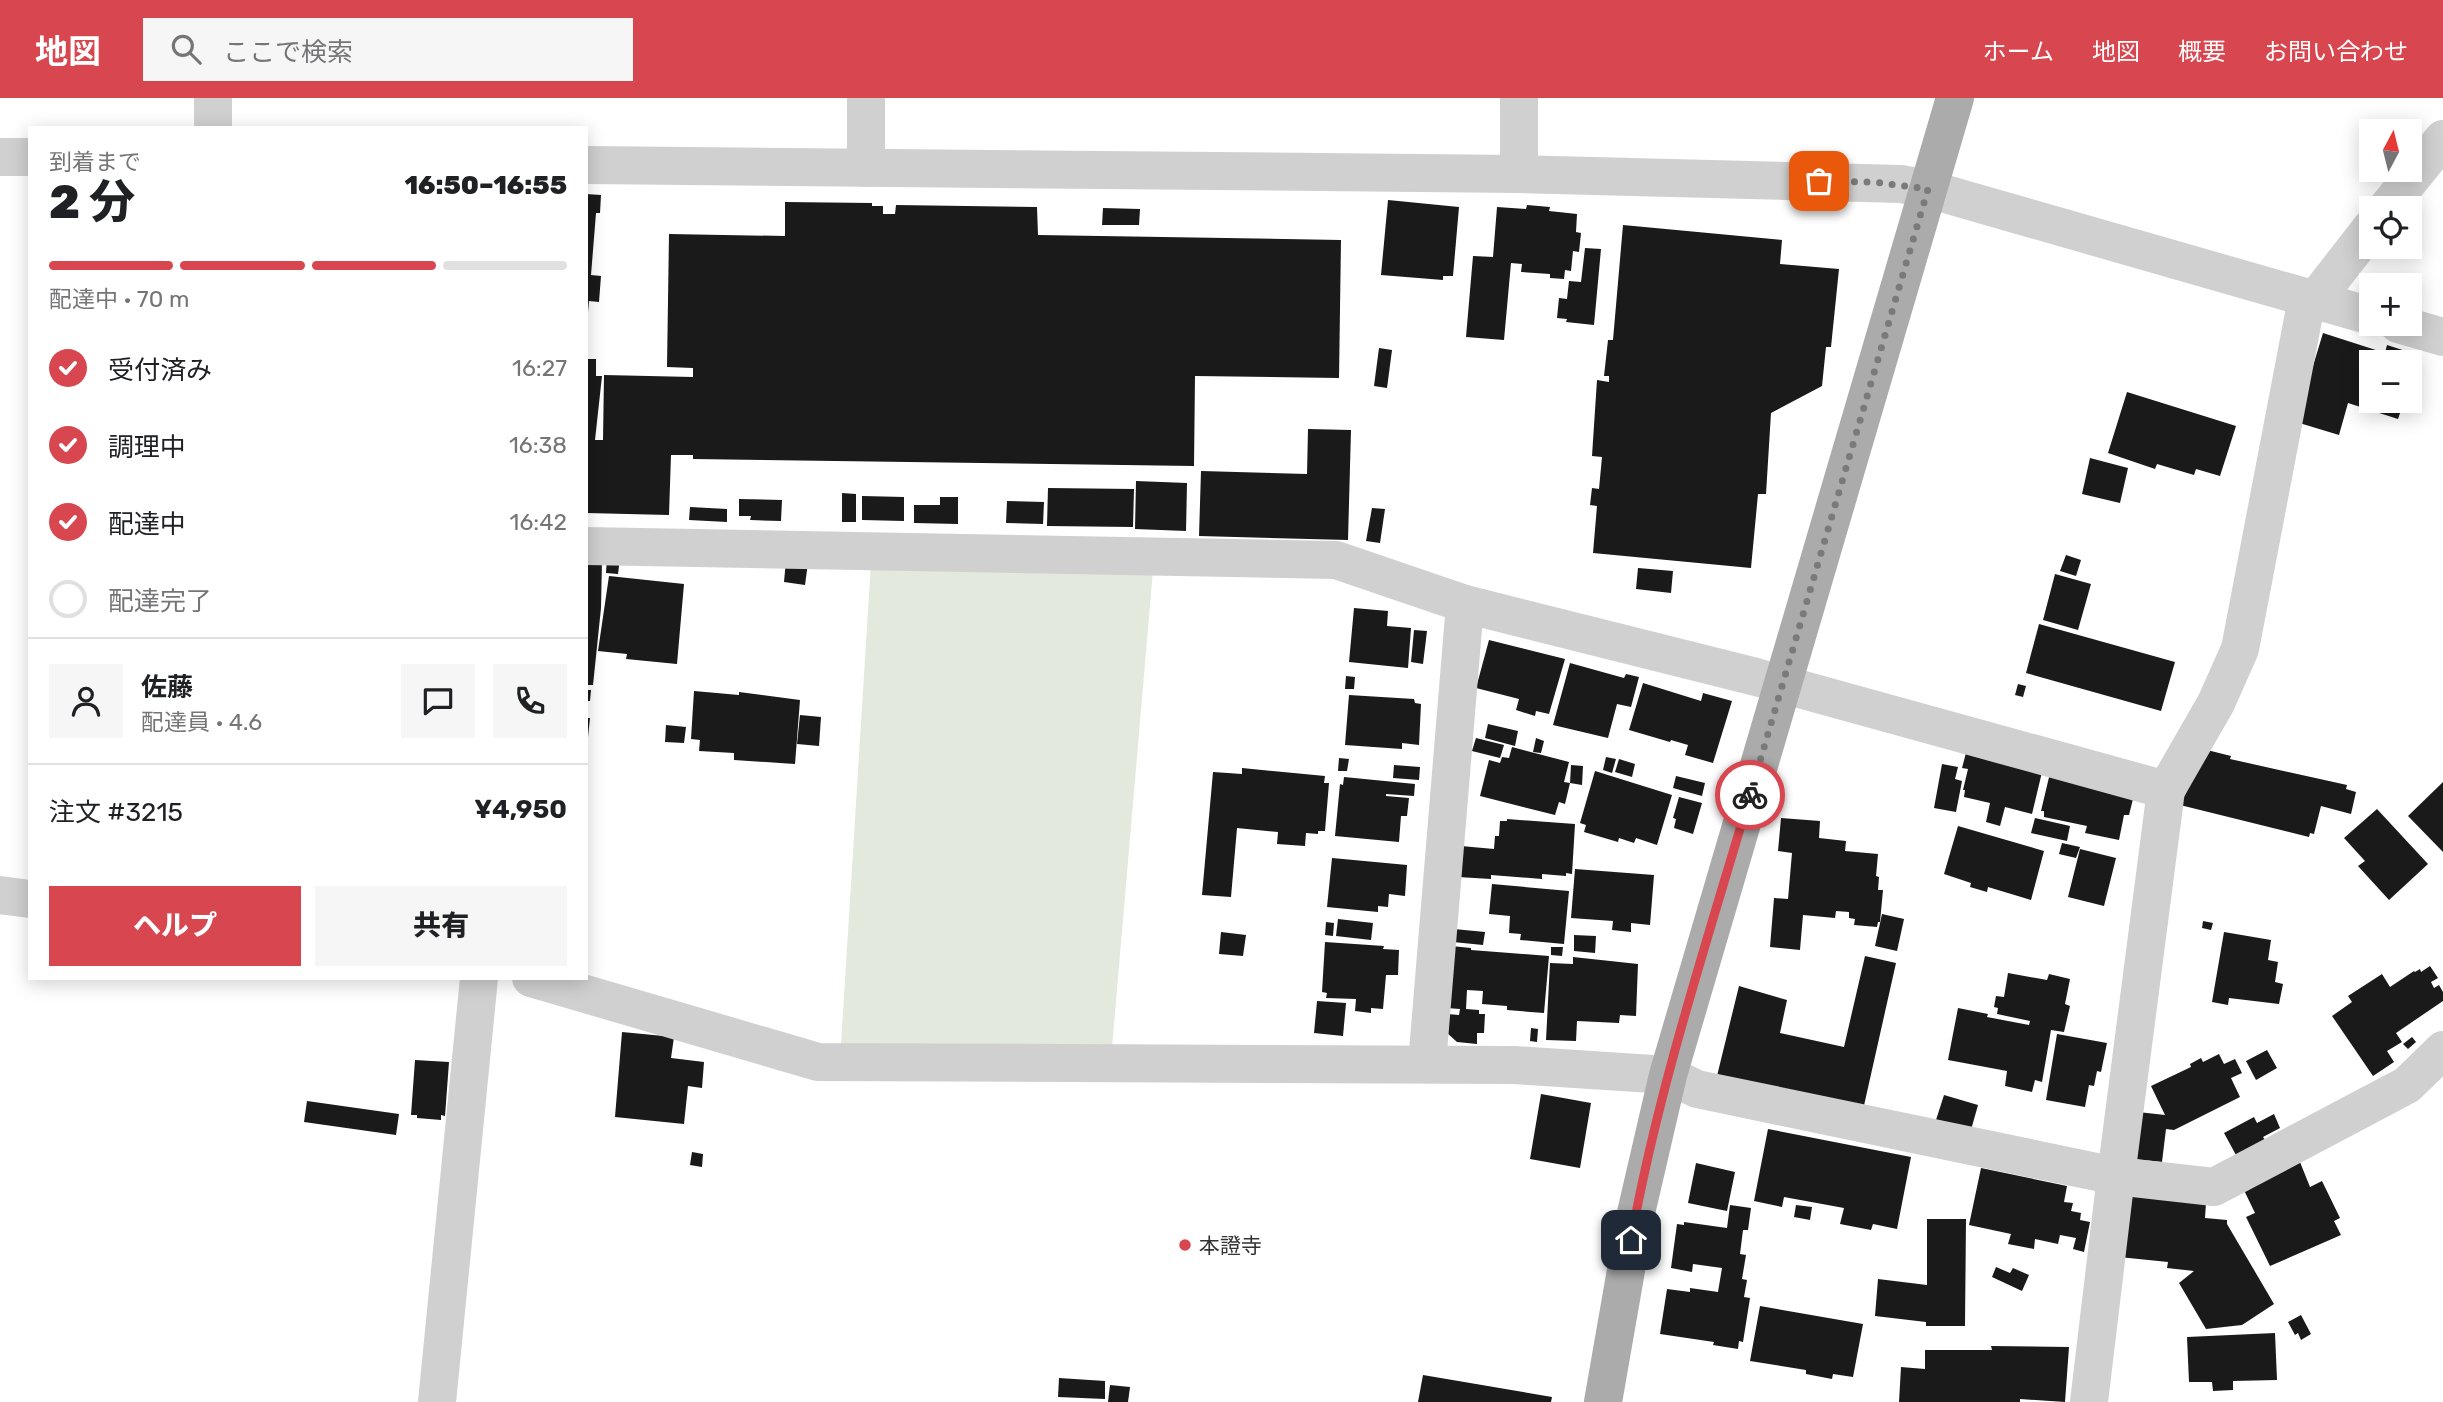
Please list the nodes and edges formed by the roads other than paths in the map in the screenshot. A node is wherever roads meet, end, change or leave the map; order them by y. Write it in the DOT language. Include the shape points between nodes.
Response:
graph roads {
  1 [pos="213,98"];
  2 [pos="866,98"];
  3 [pos="1519,98"];
  4 [pos="1955,98"];
  5 [pos="213,126"];
  6 [pos="2443,139"];
  7 [pos="0,157"];
  8 [pos="28,157"];
  9 [pos="588,164"];
  10 [pos="866,168"];
  11 [pos="1519,174"];
  12 [pos="1928,189"];
  13 [pos="2398,196"];
  14 [pos="2359,243"];
  15 [pos="2314,299"];
  16 [pos="2359,312"];
  17 [pos="2422,331"];
  18 [pos="2443,337"];
  19 [pos="588,546"];
  20 [pos="1465,604"];
  21 [pos="1782,685"];
  22 [pos="2166,790"];
  23 [pos="0,895"];
  24 [pos="28,899"];
  25 [pos="479,980"];
  26 [pos="538,980"];
  27 [pos="2443,1050"];
  28 [pos="1427,1064"];
  29 [pos="1668,1075"];
  30 [pos="2116,1176"];
  31 [pos="438,1402"];
  32 [pos="1603,1402"];
  33 [pos="2089,1402"];
  1 -- 5 [label="street"];
  2 -- 10 [label="street"];
  3 -- 11 [label="street"];
  4 -- 12 [label="main road"];
  6 -- 13 [label="street"];
  7 -- 8 [label="street"];
  9 -- 10 [label="street"];
  10 -- 11 [label="street"];
  11 -- 12 [label="street" via="1873,182"];
  12 -- 15 [label="street"];
  12 -- 21 [label="main road"];
  14 -- 15 [label="street"];
  15 -- 16 [label="street"];
  15 -- 22 [label="street" via="2304,314 2240,649 2216,703"];
  17 -- 18 [label="street"];
  19 -- 20 [label="street" via="1336,560"];
  20 -- 21 [label="street"];
  20 -- 28 [label="street"];
  21 -- 22 [label="street"];
  21 -- 29 [label="main road"];
  22 -- 30 [label="street"];
  23 -- 24 [label="street"];
  25 -- 31 [label="street"];
  26 -- 28 [label="street" via="818,1062"];
  27 -- 30 [label="street" via="2407,1085 2214,1187"];
  28 -- 29 [label="street"];
  29 -- 30 [label="street" via="1697,1089"];
  29 -- 32 [label="main road" via="1636,1213"];
  30 -- 33 [label="street"];
}
